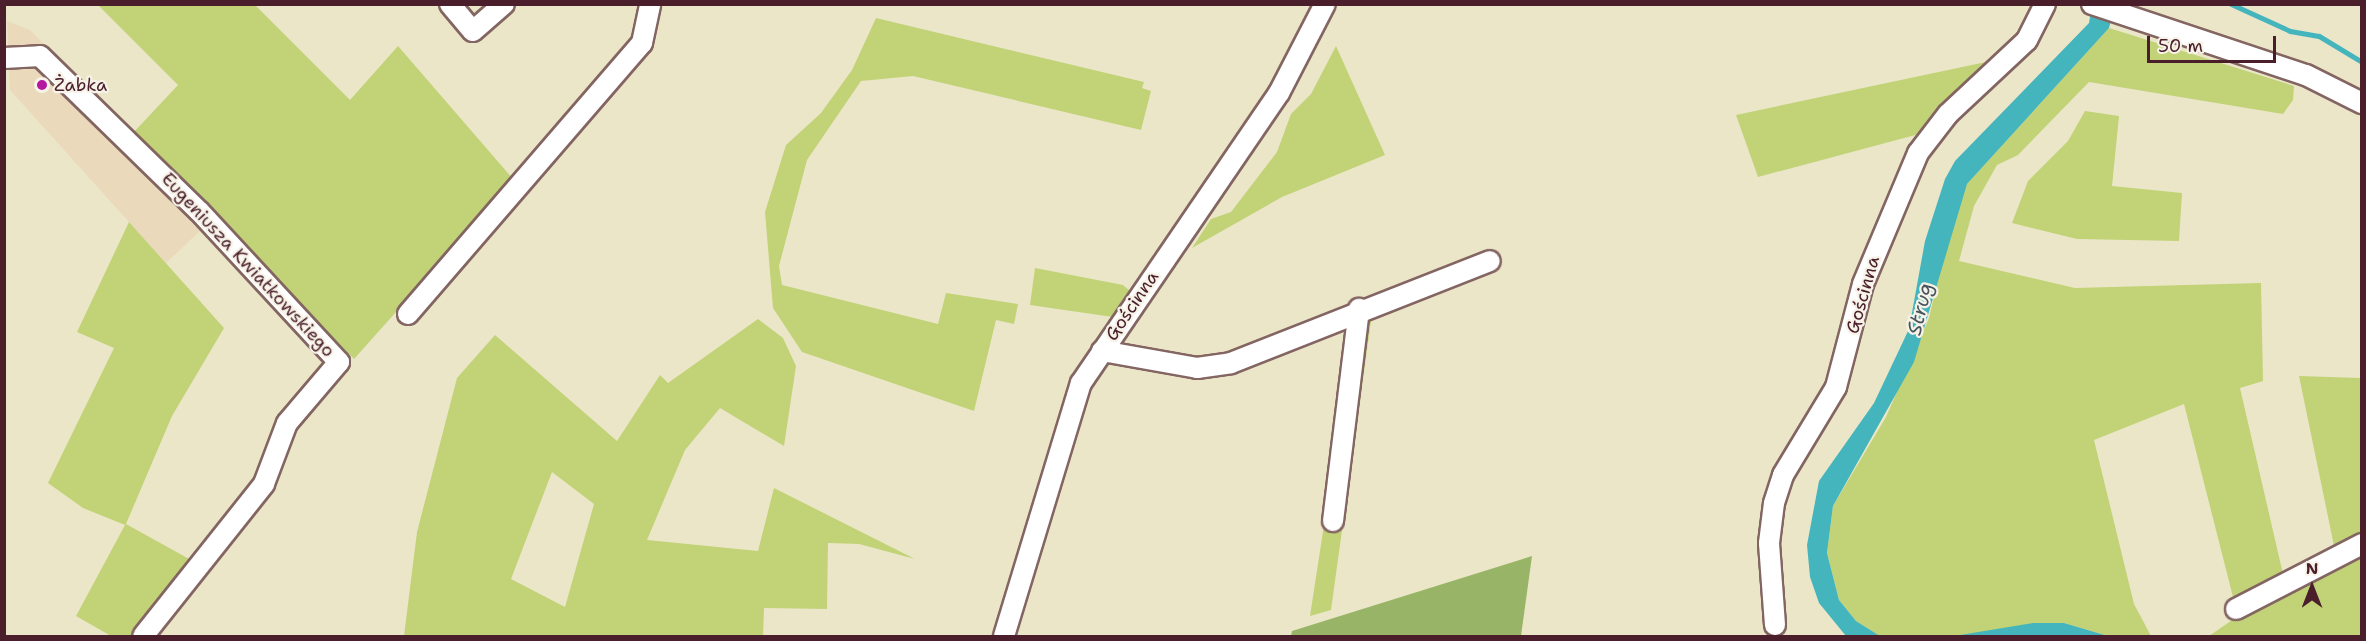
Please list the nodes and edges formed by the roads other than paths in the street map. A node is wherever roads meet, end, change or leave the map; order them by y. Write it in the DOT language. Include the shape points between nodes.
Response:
graph roads {
  1 [pos="450,4"];
  2 [pos="504,4"];
  3 [pos="650,4"];
  4 [pos="1325,4"];
  5 [pos="2044,4"];
  6 [pos="2092,4"];
  7 [pos="4,58"];
  8 [pos="2361,103"];
  9 [pos="1490,261"];
  10 [pos="1359,309"];
  11 [pos="408,314"];
  12 [pos="1102,351"];
  13 [pos="1333,521"];
  14 [pos="2361,544"];
  15 [pos="2236,609"];
  16 [pos="1775,625"];
  17 [pos="143,636"];
  18 [pos="1004,636"];
  1 -- 2 [label="street" via="473,31"];
  3 -- 11 [label="street" via="642,43"];
  4 -- 12 [label="street, Gościnna" via="1279,93"];
  5 -- 16 [label="street, Gościnna" via="2027,40 1929,134 1913,164 1863,284 1836,387 1783,475 1774,503 1769,543"];
  6 -- 8 [label="street" via="2306,75"];
  7 -- 17 [label="street, Eugeniusza Kwiatkowskiego" via="40,56 199,211 339,362 287,423 264,484"];
  9 -- 10 [label="street"];
  10 -- 12 [label="street" via="1231,363 1197,368"];
  10 -- 13 [label="street"];
  12 -- 18 [label="street, Gościnna" via="1071,404"];
  14 -- 15 [label="street"];
}
